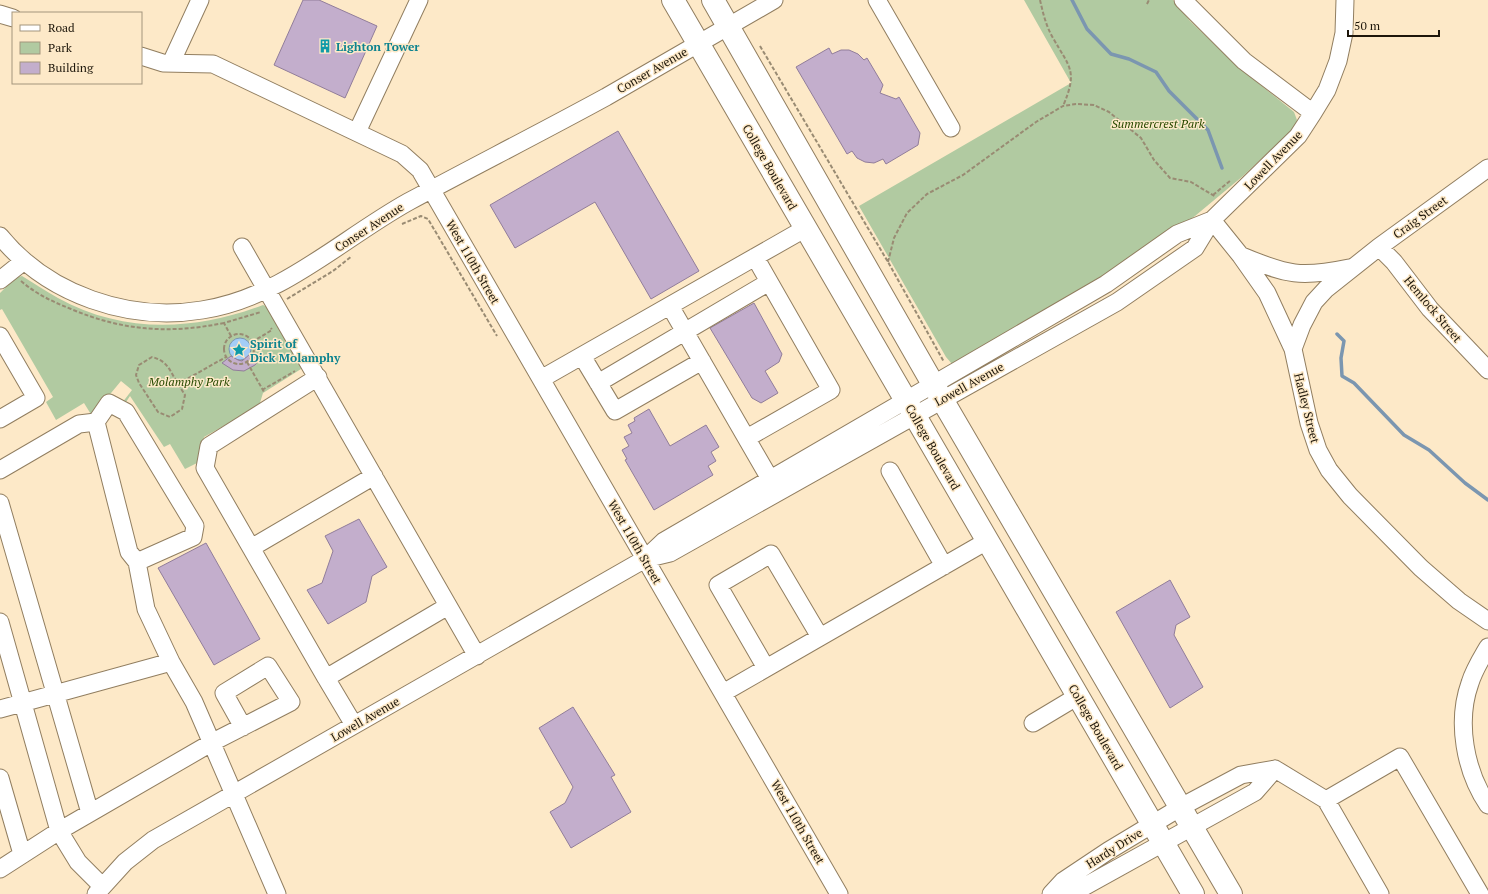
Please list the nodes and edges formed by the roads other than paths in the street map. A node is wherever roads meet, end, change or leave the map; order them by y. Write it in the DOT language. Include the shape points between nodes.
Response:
graph roads {
  1 [pos="200,0"];
  2 [pos="419,0"];
  3 [pos="673,0"];
  4 [pos="714,0"];
  5 [pos="774,0"];
  6 [pos="877,0"];
  7 [pos="1183,0"];
  8 [pos="1345,0"];
  9 [pos="0,14"];
  10 [pos="12,18"];
  11 [pos="728,25"];
  12 [pos="698,42"];
  13 [pos="142,56"];
  14 [pos="171,63"];
  15 [pos="1314,113"];
  16 [pos="951,128"];
  17 [pos="357,132"];
  18 [pos="1488,168"];
  19 [pos="431,190"];
  20 [pos="1212,220"];
  21 [pos="806,228"];
  22 [pos="0,236"];
  23 [pos="242,247"];
  24 [pos="1379,247"];
  25 [pos="1241,256"];
  26 [pos="755,257"];
  27 [pos="24,260"];
  28 [pos="1352,268"];
  29 [pos="0,280"];
  30 [pos="769,282"];
  31 [pos="267,289"];
  32 [pos="670,306"];
  33 [pos="685,332"];
  34 [pos="0,336"];
  35 [pos="1293,350"];
  36 [pos="582,356"];
  37 [pos="702,361"];
  38 [pos="1488,370"];
  39 [pos="318,377"];
  40 [pos="541,379"];
  41 [pos="598,383"];
  42 [pos="938,392"];
  43 [pos="910,408"];
  44 [pos="0,419"];
  45 [pos="96,422"];
  46 [pos="746,438"];
  47 [pos="0,470"];
  48 [pos="890,471"];
  49 [pos="374,476"];
  50 [pos="770,479"];
  51 [pos="0,503"];
  52 [pos="988,541"];
  53 [pos="251,548"];
  54 [pos="645,559"];
  55 [pos="137,562"];
  56 [pos="944,566"];
  57 [pos="448,606"];
  58 [pos="1488,621"];
  59 [pos="0,622"];
  60 [pos="820,637"];
  61 [pos="1488,647"];
  62 [pos="477,656"];
  63 [pos="171,662"];
  64 [pos="766,668"];
  65 [pos="326,678"];
  66 [pos="723,693"];
  67 [pos="56,694"];
  68 [pos="1078,696"];
  69 [pos="23,703"];
  70 [pos="0,709"];
  71 [pos="1033,722"];
  72 [pos="354,725"];
  73 [pos="243,727"];
  74 [pos="211,743"];
  75 [pos="1274,769"];
  76 [pos="0,778"];
  77 [pos="232,795"];
  78 [pos="1326,800"];
  79 [pos="1488,805"];
  80 [pos="1181,807"];
  81 [pos="90,813"];
  82 [pos="1152,824"];
  83 [pos="1192,827"];
  84 [pos="59,831"];
  85 [pos="1163,843"];
  86 [pos="22,854"];
  87 [pos="0,869"];
  88 [pos="99,890"];
  89 [pos="274,892"];
  90 [pos="839,894"];
  91 [pos="1051,894"];
  92 [pos="1071,894"];
  93 [pos="1193,894"];
  94 [pos="1231,894"];
  95 [pos="1380,894"];
  96 [pos="1480,894"];
  1 -- 14 [label="street"];
  2 -- 17 [label="street"];
  3 -- 12 [label="main road, College Boulevard"];
  4 -- 11 [label="main road"];
  5 -- 11 [label="street, Conser Avenue"];
  6 -- 16 [label="street"];
  7 -- 15 [label="street" via="1244,61"];
  8 -- 15 [label="street, Lowell Avenue" via="1344,33 1338,62"];
  9 -- 10 [label="street"];
  11 -- 12 [label="street, Conser Avenue"];
  11 -- 42 [label="main road"];
  12 -- 19 [label="street, Conser Avenue" via="607,96"];
  12 -- 21 [label="main road, College Boulevard"];
  13 -- 14 [label="street, West 110th Street"];
  14 -- 17 [label="street, West 110th Street" via="213,64"];
  15 -- 20 [label="street, Lowell Avenue" via="1298,136"];
  17 -- 19 [label="street, West 110th Street" via="402,154 420,170"];
  18 -- 24 [label="street, Craig Street"];
  19 -- 31 [label="street, Conser Avenue"];
  19 -- 40 [label="street, West 110th Street"];
  20 -- 25 [label="street, Hadley Street"];
  20 -- 42 [label="street, Lowell Avenue" via="1195,248 1117,302"];
  21 -- 26 [label="street"];
  21 -- 43 [label="main road, College Boulevard"];
  22 -- 27 [label="street, Conser Avenue"];
  23 -- 31 [label="street"];
  24 -- 28 [label="street, Craig Street"];
  24 -- 38 [label="street, Hemlock Street" via="1394,262 1434,314"];
  25 -- 28 [label="street, Craig Street" via="1281,272 1301,275"];
  25 -- 35 [label="street, Hadley Street" via="1267,293"];
  26 -- 30 [label="street"];
  26 -- 32 [label="street"];
  27 -- 29 [label="street"];
  27 -- 31 [label="street, Conser Avenue" via="52,281 79,295 108,306 139,312 201,311 230,304"];
  28 -- 35 [label="street, Craig Street" via="1314,302"];
  30 -- 33 [label="street"];
  30 -- 46 [label="street" via="831,390"];
  31 -- 39 [label="street" via="268,308"];
  32 -- 33 [label="street"];
  32 -- 36 [label="street"];
  33 -- 37 [label="street"];
  33 -- 41 [label="street"];
  34 -- 44 [label="street" via="36,398"];
  35 -- 58 [label="street, Hadley Street" via="1309,423 1318,450 1329,470 1350,496 1422,568 1459,601"];
  36 -- 40 [label="street"];
  36 -- 41 [label="street"];
  37 -- 41 [label="street" via="615,411"];
  37 -- 46 [label="street"];
  39 -- 49 [label="street"];
  39 -- 53 [label="street" via="209,446 205,468"];
  40 -- 54 [label="street, West 110th Street"];
  42 -- 43 [label="street, Lowell Avenue"];
  42 -- 80 [label="main road"];
  43 -- 50 [label="street, Lowell Avenue"];
  43 -- 52 [label="main road, College Boulevard"];
  43 -- 54 [label="street, Lowell Avenue" via="670,553"];
  45 -- 47 [label="street" via="79,424"];
  45 -- 55 [label="street" via="129,552"];
  45 -- 55 [label="street" via="109,403 126,412 195,526 193,536"];
  46 -- 50 [label="street"];
  48 -- 56 [label="street"];
  49 -- 53 [label="street"];
  49 -- 57 [label="street"];
  50 -- 54 [label="street, Lowell Avenue" via="664,541"];
  51 -- 67 [label="street"];
  52 -- 56 [label="street"];
  52 -- 68 [label="main road, College Boulevard"];
  53 -- 65 [label="street"];
  54 -- 62 [label="street, Lowell Avenue"];
  54 -- 66 [label="street, West 110th Street"];
  55 -- 63 [label="street" via="146,609"];
  56 -- 60 [label="street"];
  57 -- 62 [label="street"];
  57 -- 65 [label="street"];
  59 -- 69 [label="street"];
  60 -- 64 [label="street"];
  60 -- 64 [label="street" via="771,554 718,585"];
  61 -- 79 [label="street" via="1470,683 1463,723 1467,756 1474,779"];
  62 -- 72 [label="street, Lowell Avenue"];
  63 -- 67 [label="street"];
  63 -- 74 [label="street" via="194,702"];
  64 -- 66 [label="street"];
  65 -- 72 [label="street"];
  66 -- 90 [label="street, West 110th Street"];
  67 -- 69 [label="street"];
  67 -- 81 [label="street"];
  68 -- 71 [label="street"];
  68 -- 82 [label="main road, College Boulevard"];
  69 -- 70 [label="street"];
  69 -- 84 [label="street"];
  72 -- 77 [label="street, Lowell Avenue"];
  73 -- 74 [label="street"];
  74 -- 77 [label="street"];
  74 -- 81 [label="street"];
  75 -- 78 [label="street"];
  75 -- 80 [label="street, Hardy Drive" via="1241,775"];
  75 -- 83 [label="street, Hardy Drive" via="1254,792"];
  76 -- 86 [label="street"];
  77 -- 88 [label="street, Lowell Avenue" via="153,840 125,862"];
  77 -- 89 [label="street"];
  78 -- 95 [label="street"];
  78 -- 96 [label="street" via="1400,757"];
  80 -- 82 [label="street, Hardy Drive"];
  80 -- 83 [label="main road"];
  81 -- 84 [label="street"];
  82 -- 85 [label="main road, College Boulevard"];
  82 -- 91 [label="street, Hardy Drive" via="1063,881"];
  83 -- 85 [label="street, Hardy Drive"];
  83 -- 94 [label="main road"];
  84 -- 86 [label="street"];
  84 -- 88 [label="street"];
  85 -- 92 [label="street, Hardy Drive"];
  85 -- 93 [label="main road, College Boulevard"];
  86 -- 87 [label="street"];
}
